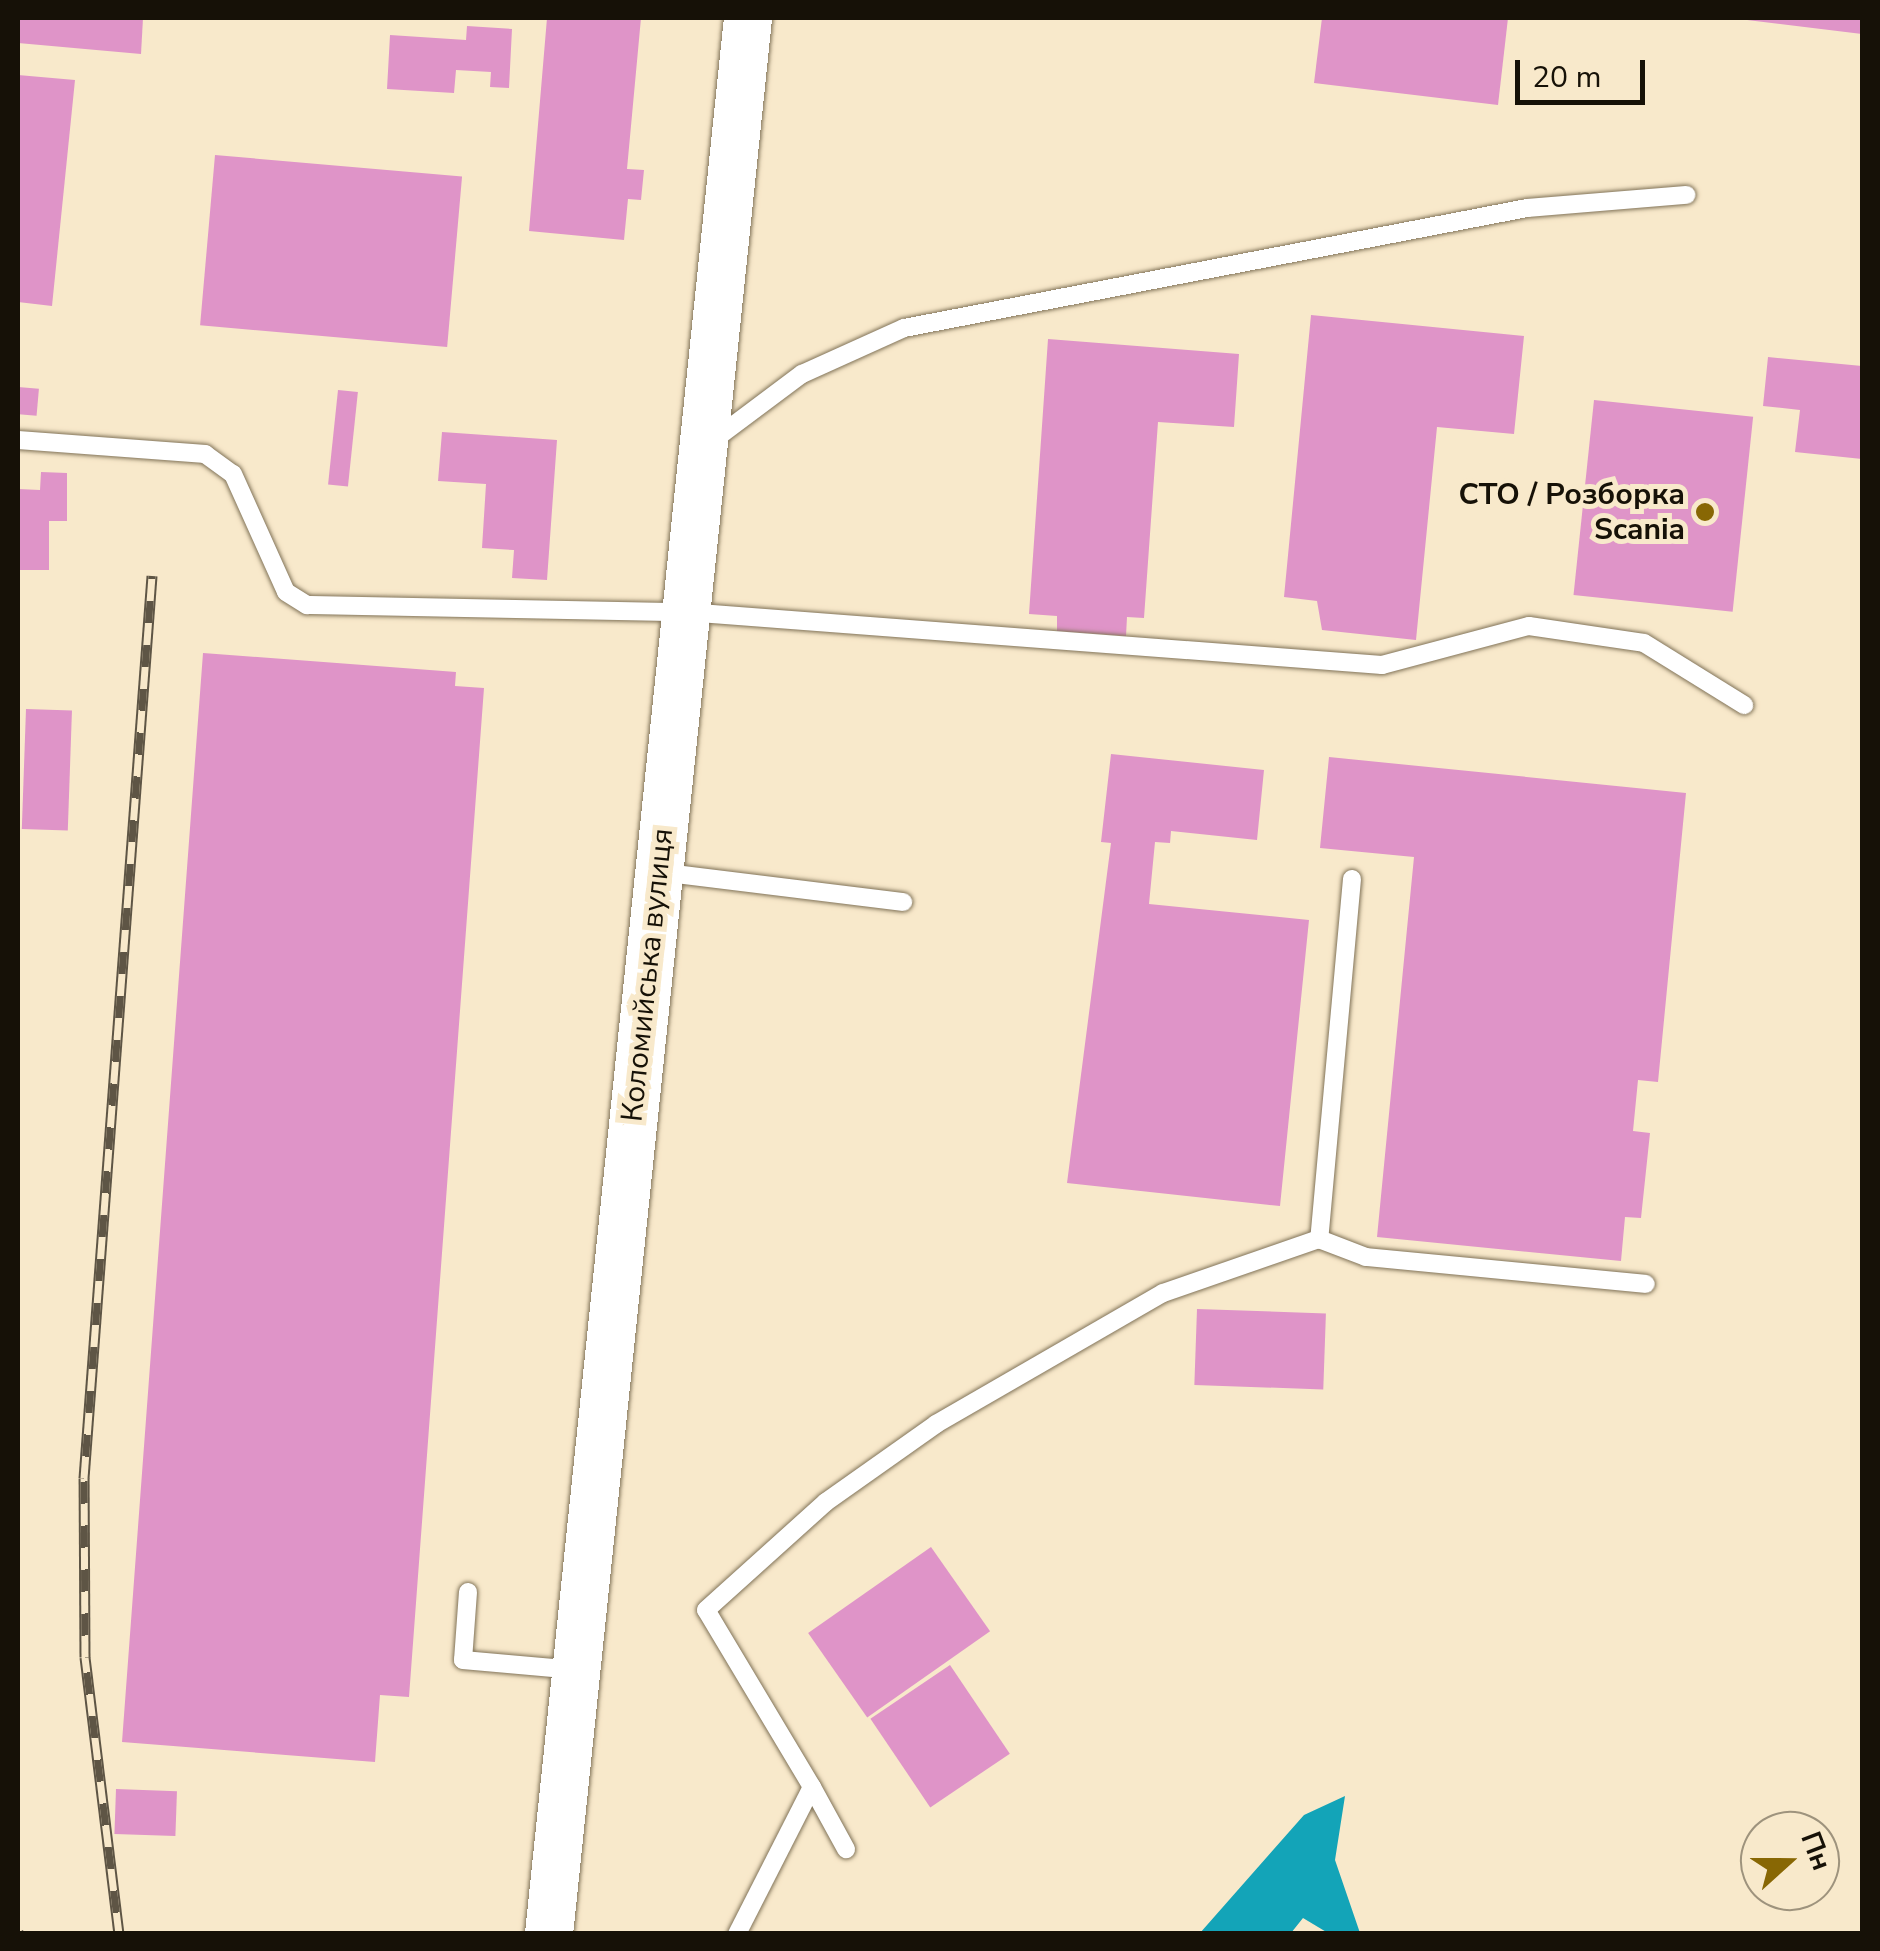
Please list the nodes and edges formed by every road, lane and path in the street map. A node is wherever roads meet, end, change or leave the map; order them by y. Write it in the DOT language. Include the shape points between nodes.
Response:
graph roads {
  1 [pos="748,18"];
  2 [pos="1686,194"];
  3 [pos="18,440"];
  4 [pos="703,449"];
  5 [pos="686,612"];
  6 [pos="1744,705"];
  7 [pos="659,872"];
  8 [pos="1352,879"];
  9 [pos="903,902"];
  10 [pos="1318,1239"];
  11 [pos="1646,1284"];
  12 [pos="468,1592"];
  13 [pos="576,1670"];
  14 [pos="812,1787"];
  15 [pos="846,1849"];
  16 [pos="549,1934"];
  17 [pos="737,1934"];
  1 -- 4 [label="street, Коломийська вулиця"];
  2 -- 4 [label="lane" via="1527,208 904,328 802,374"];
  3 -- 5 [label="lane" via="206,454 233,474 286,592 307,605"];
  4 -- 5 [label="street, Коломийська вулиця"];
  5 -- 6 [label="lane" via="1382,665 1529,626 1644,643"];
  5 -- 7 [label="street, Коломийська вулиця"];
  7 -- 9 [label="lane"];
  7 -- 13 [label="street, Коломийська вулиця"];
  8 -- 10 [label="lane"];
  10 -- 11 [label="lane" via="1366,1258"];
  10 -- 14 [label="lane" via="1163,1293 936,1424 826,1502 706,1610"];
  12 -- 13 [label="lane" via="463,1660"];
  13 -- 16 [label="street, Коломийська вулиця"];
  14 -- 15 [label="lane"];
  14 -- 17 [label="lane"];
}
